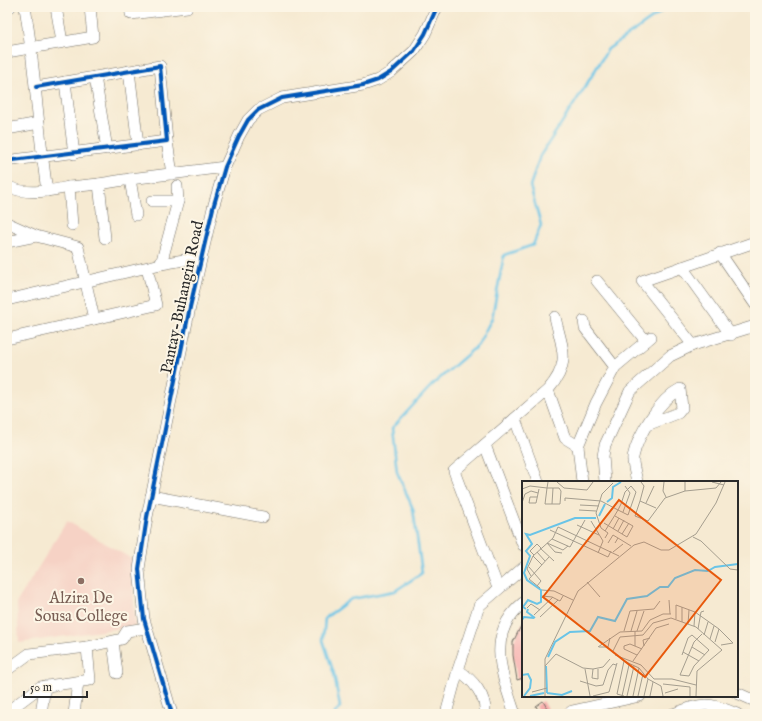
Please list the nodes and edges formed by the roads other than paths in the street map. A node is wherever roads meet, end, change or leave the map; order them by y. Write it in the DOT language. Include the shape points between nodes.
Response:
graph roads {
  1 [pos="10,7"];
  2 [pos="25,7"];
  3 [pos="56,7"];
  4 [pos="90,7"];
  5 [pos="130,7"];
  6 [pos="187,7"];
  7 [pos="437,7"];
  8 [pos="7,8"];
  9 [pos="62,42"];
  10 [pos="31,48"];
  11 [pos="7,52"];
  12 [pos="129,71"];
  13 [pos="95,77"];
  14 [pos="65,82"];
  15 [pos="36,87"];
  16 [pos="39,123"];
  17 [pos="7,129"];
  18 [pos="167,141"];
  19 [pos="138,145"];
  20 [pos="107,149"];
  21 [pos="74,154"];
  22 [pos="41,155"];
  23 [pos="12,160"];
  24 [pos="225,167"];
  25 [pos="172,174"];
  26 [pos="130,179"];
  27 [pos="99,184"];
  28 [pos="7,186"];
  29 [pos="177,186"];
  30 [pos="69,187"];
  31 [pos="46,191"];
  32 [pos="152,201"];
  33 [pos="178,201"];
  34 [pos="136,215"];
  35 [pos="7,223"];
  36 [pos="72,225"];
  37 [pos="36,236"];
  38 [pos="105,238"];
  39 [pos="7,242"];
  40 [pos="755,243"];
  41 [pos="720,253"];
  42 [pos="202,257"];
  43 [pos="161,264"];
  44 [pos="682,267"];
  45 [pos="147,268"];
  46 [pos="596,281"];
  47 [pos="86,283"];
  48 [pos="7,300"];
  49 [pos="755,304"];
  50 [pos="555,316"];
  51 [pos="94,319"];
  52 [pos="584,321"];
  53 [pos="755,326"];
  54 [pos="731,335"];
  55 [pos="7,339"];
  56 [pos="693,345"];
  57 [pos="616,367"];
  58 [pos="548,390"];
  59 [pos="515,419"];
  60 [pos="647,425"];
  61 [pos="485,445"];
  62 [pos="578,446"];
  63 [pos="538,481"];
  64 [pos="582,481"];
  65 [pos="605,481"];
  66 [pos="637,481"];
  67 [pos="152,496"];
  68 [pos="262,517"];
  69 [pos="522,543"];
  70 [pos="522,569"];
  71 [pos="498,588"];
  72 [pos="522,604"];
  73 [pos="146,628"];
  74 [pos="113,642"];
  75 [pos="87,647"];
  76 [pos="7,670"];
  77 [pos="458,670"];
  78 [pos="117,673"];
  79 [pos="78,682"];
  80 [pos="45,686"];
  81 [pos="738,693"];
  82 [pos="635,697"];
  83 [pos="755,701"];
  84 [pos="702,709"];
  85 [pos="7,712"];
  86 [pos="41,714"];
  87 [pos="74,714"];
  88 [pos="172,714"];
  89 [pos="446,714"];
  90 [pos="485,714"];
  91 [pos="515,714"];
  92 [pos="568,714"];
  93 [pos="673,714"];
  94 [pos="737,714"];
  1 -- 8 [label="street"];
  2 -- 10 [label="street"];
  3 -- 9 [label="street"];
  4 -- 9 [label="street" via="93,37"];
  5 -- 6 [label="street" via="131,14"];
  7 -- 24 [label="street, Pantay-Buhangin Road" via="425,34 414,50 391,72 378,80 363,85 282,98 258,110 242,130"];
  9 -- 10 [label="street"];
  10 -- 11 [label="street"];
  10 -- 15 [label="street"];
  12 -- 13 [label="street"];
  12 -- 18 [label="street" via="160,66"];
  12 -- 19 [label="street"];
  13 -- 14 [label="street"];
  13 -- 20 [label="street"];
  14 -- 15 [label="street"];
  14 -- 21 [label="street"];
  15 -- 16 [label="street"];
  16 -- 17 [label="street"];
  16 -- 22 [label="street"];
  18 -- 19 [label="street"];
  18 -- 25 [label="street"];
  19 -- 20 [label="street"];
  20 -- 21 [label="street"];
  21 -- 22 [label="street"];
  22 -- 23 [label="street"];
  22 -- 31 [label="street"];
  24 -- 25 [label="street"];
  24 -- 42 [label="street, Pantay-Buhangin Road"];
  25 -- 26 [label="street"];
  26 -- 27 [label="street"];
  26 -- 34 [label="street"];
  27 -- 30 [label="street"];
  27 -- 38 [label="street"];
  28 -- 31 [label="street" via="17,191"];
  29 -- 33 [label="street"];
  30 -- 31 [label="street"];
  30 -- 36 [label="street"];
  32 -- 33 [label="street"];
  33 -- 43 [label="street"];
  35 -- 37 [label="street"];
  37 -- 39 [label="street"];
  37 -- 47 [label="street" via="78,247"];
  40 -- 41 [label="street"];
  41 -- 44 [label="street"];
  41 -- 49 [label="street"];
  42 -- 43 [label="street"];
  42 -- 67 [label="street, Pantay-Buhangin Road"];
  43 -- 45 [label="street"];
  44 -- 54 [label="street"];
  44 -- 56 [label="street" via="642,281"];
  45 -- 47 [label="street"];
  45 -- 51 [label="street" via="156,305"];
  46 -- 57 [label="street" via="649,339"];
  47 -- 48 [label="street"];
  47 -- 51 [label="street"];
  50 -- 58 [label="street" via="564,364 560,377"];
  51 -- 55 [label="street"];
  52 -- 57 [label="street" via="585,328"];
  53 -- 54 [label="street"];
  54 -- 56 [label="street"];
  56 -- 65 [label="street" via="670,356 626,397 605,445"];
  57 -- 62 [label="street" via="596,403"];
  58 -- 59 [label="street"];
  58 -- 62 [label="street" via="565,438"];
  59 -- 61 [label="street"];
  59 -- 63 [label="street"];
  60 -- 66 [label="street" via="633,458"];
  61 -- 69 [label="street"];
  61 -- 71 [label="street" via="454,471"];
  62 -- 64 [label="street"];
  67 -- 68 [label="street"];
  67 -- 73 [label="street, Pantay-Buhangin Road" via="139,569"];
  70 -- 71 [label="street"];
  71 -- 77 [label="street" via="479,606"];
  72 -- 91 [label="street" via="512,612 502,632 499,655 502,674"];
  73 -- 74 [label="street" via="127,631 122,639"];
  73 -- 88 [label="street, Pantay-Buhangin Road"];
  74 -- 75 [label="street"];
  74 -- 78 [label="street"];
  75 -- 76 [label="street" via="29,654"];
  75 -- 79 [label="street" via="90,680"];
  77 -- 89 [label="street"];
  77 -- 90 [label="street" via="470,677 476,685 485,706"];
  79 -- 80 [label="street"];
  79 -- 87 [label="street"];
  80 -- 85 [label="street"];
  80 -- 86 [label="street"];
  81 -- 83 [label="street"];
  82 -- 92 [label="street"];
  84 -- 93 [label="street"];
  84 -- 94 [label="street" via="717,706"];
}
